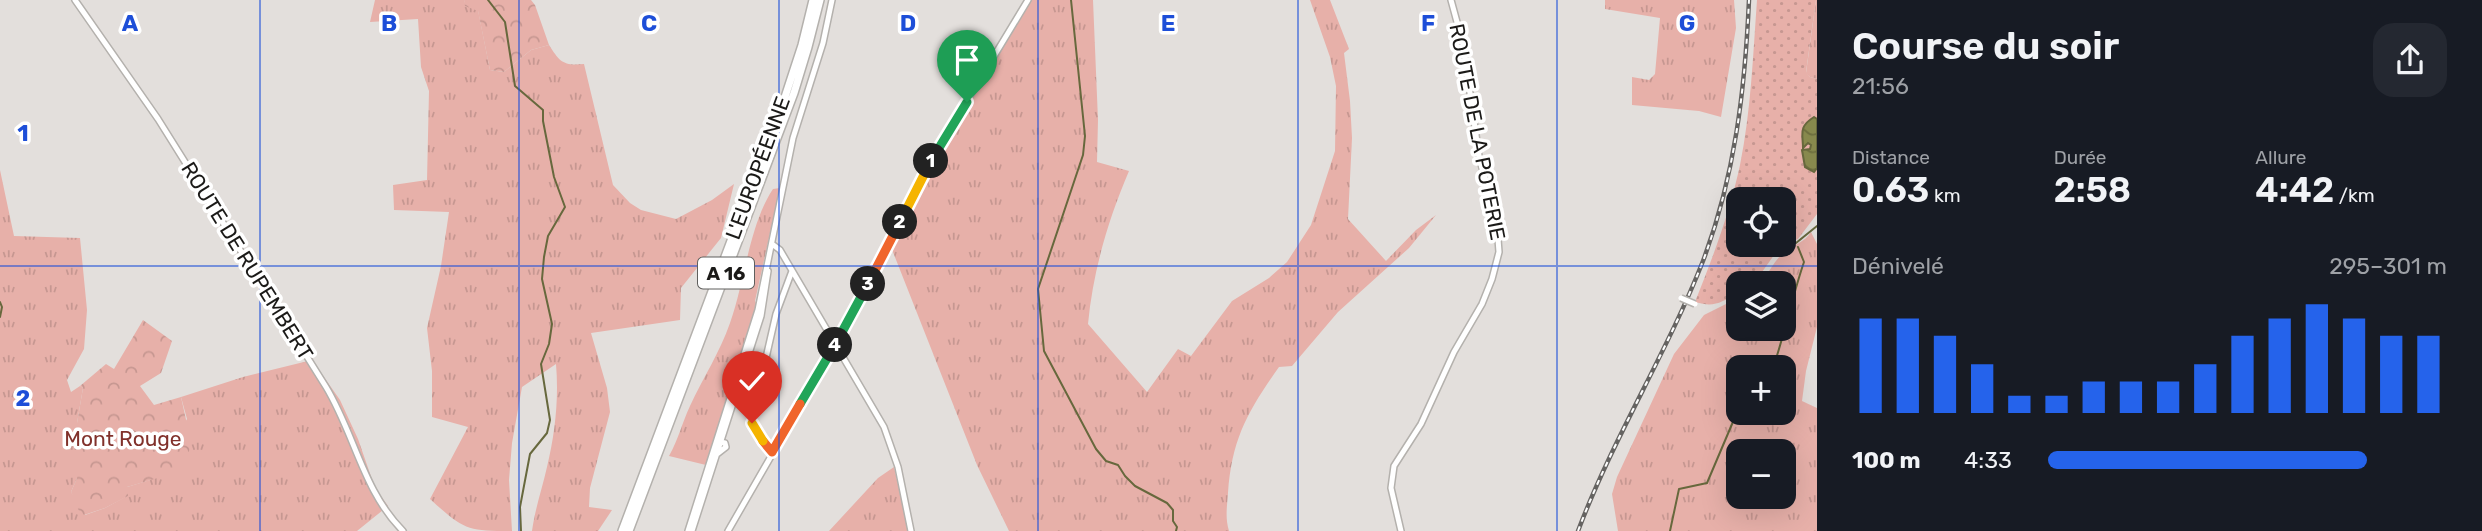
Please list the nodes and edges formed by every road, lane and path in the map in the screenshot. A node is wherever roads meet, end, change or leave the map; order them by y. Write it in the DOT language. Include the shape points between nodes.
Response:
graph roads {
  1 [pos="75,0"];
  2 [pos="813,0"];
  3 [pos="820,0"];
  4 [pos="832,0"];
  5 [pos="1028,0"];
  6 [pos="1451,0"];
  7 [pos="772,244"];
  8 [pos="792,271"];
  9 [pos="1681,298"];
  10 [pos="1695,304"];
  11 [pos="836,344"];
  12 [pos="718,442"];
  13 [pos="772,452"];
  14 [pos="403,531"];
  15 [pos="622,531"];
  16 [pos="629,531"];
  17 [pos="690,531"];
  18 [pos="727,531"];
  19 [pos="911,531"];
  20 [pos="1401,531"];
  1 -- 14 [label="street, ROUTE DE RUPEMBERT" via="162,125 326,387 376,498"];
  2 -- 15 [label="highway, L'EUROPÉENNE / A 16" via="785,97"];
  3 -- 16 [label="highway, L'EUROPÉENNE / A 16" via="794,93"];
  4 -- 7 [label="street" via="796,129"];
  5 -- 11 [label="street" via="936,152"];
  6 -- 20 [label="street, ROUTE DE LA POTERIE" via="1499,252 1484,300 1455,349 1421,424 1394,466 1391,488"];
  7 -- 8 [label="street"];
  7 -- 12 [label="street" via="756,317"];
  8 -- 11 [label="street"];
  8 -- 13 [label="street" via="776,314 752,419"];
  9 -- 10 [label="street, bridge"];
  11 -- 13 [label="street"];
  11 -- 19 [label="street" via="887,435"];
  12 -- 17 [label="street"];
  12 -- 17 [label="street" via="726,447 717,454"];
  13 -- 18 [label="street"];
}
